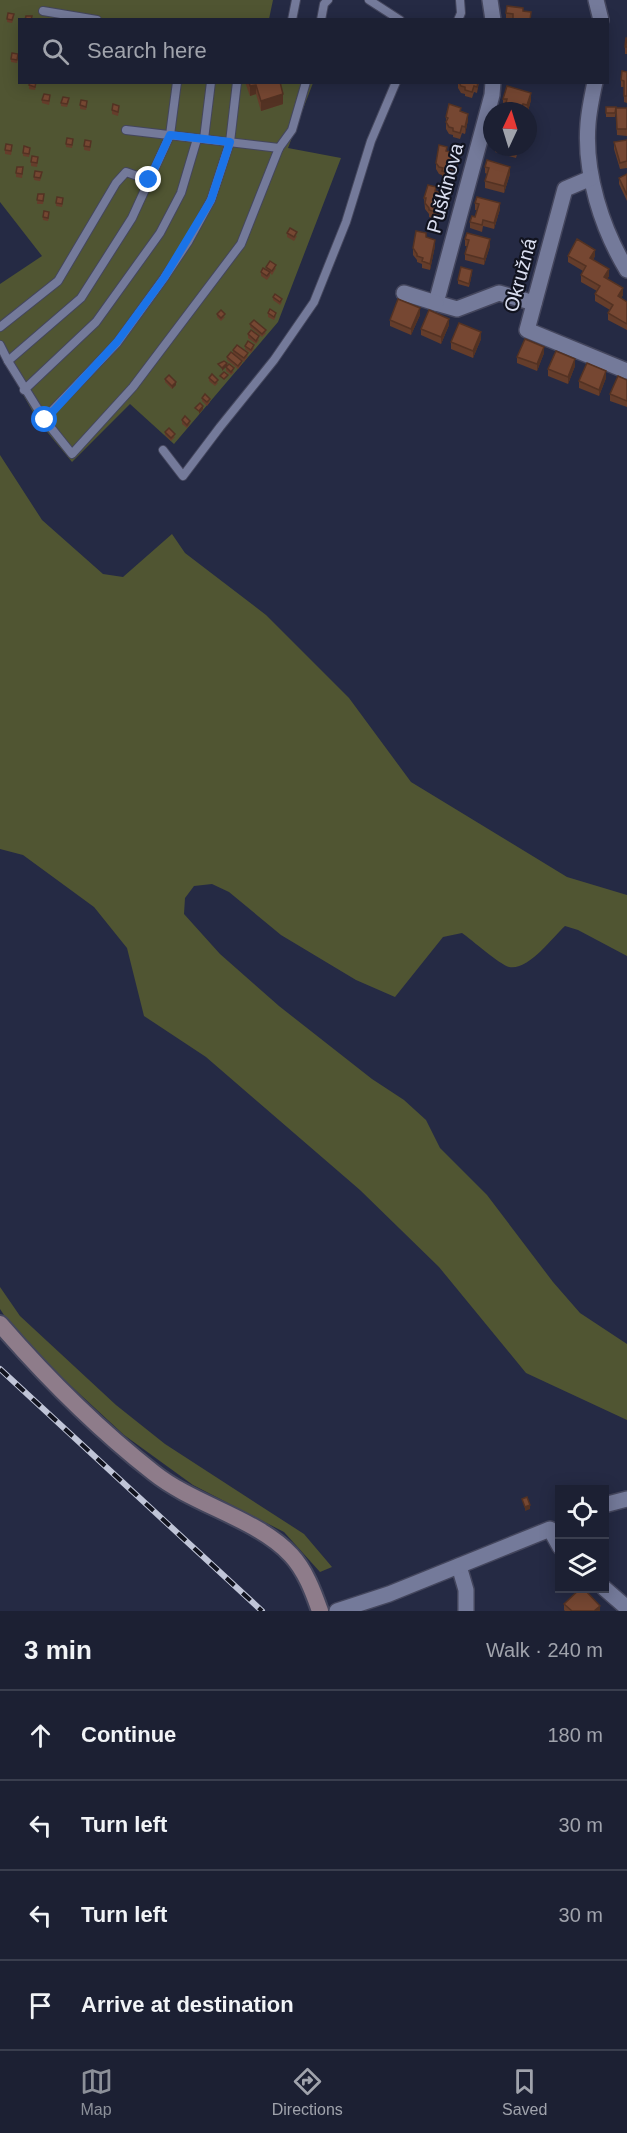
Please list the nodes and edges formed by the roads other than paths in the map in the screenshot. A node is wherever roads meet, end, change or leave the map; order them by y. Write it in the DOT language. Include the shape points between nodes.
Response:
graph roads {
  1 [pos="296,0"];
  2 [pos="328,0"];
  3 [pos="369,0"];
  4 [pos="460,0"];
  5 [pos="490,0"];
  6 [pos="596,0"];
  7 [pos="43,11"];
  8 [pos="85,18"];
  9 [pos="292,18"];
  10 [pos="321,18"];
  11 [pos="397,18"];
  12 [pos="459,18"];
  13 [pos="493,18"];
  14 [pos="600,18"];
  15 [pos="177,84"];
  16 [pos="211,84"];
  17 [pos="237,84"];
  18 [pos="305,84"];
  19 [pos="395,84"];
  20 [pos="493,84"];
  21 [pos="595,84"];
  22 [pos="126,130"];
  23 [pos="170,135"];
  24 [pos="200,139"];
  25 [pos="230,142"];
  26 [pos="279,148"];
  27 [pos="591,178"];
  28 [pos="149,180"];
  29 [pos="627,270"];
  30 [pos="404,294"];
  31 [pos="436,303"];
  32 [pos="534,303"];
  33 [pos="0,327"];
  34 [pos="0,345"];
  35 [pos="8,361"];
  36 [pos="627,371"];
  37 [pos="24,390"];
  38 [pos="45,420"];
  39 [pos="163,450"];
  40 [pos="0,1324"];
  41 [pos="627,1499"];
  42 [pos="609,1504"];
  43 [pos="555,1527"];
  44 [pos="459,1566"];
  45 [pos="609,1592"];
  46 [pos="627,1608"];
  47 [pos="320,1611"];
  48 [pos="337,1611"];
  49 [pos="466,1611"];
  1 -- 9 [label="lane"];
  2 -- 10 [label="lane"];
  3 -- 11 [label="lane"];
  4 -- 12 [label="lane"];
  5 -- 13 [label="street"];
  6 -- 14 [label="street"];
  7 -- 8 [label="lane"];
  15 -- 23 [label="lane"];
  16 -- 24 [label="lane"];
  17 -- 25 [label="lane"];
  18 -- 26 [label="lane" via="292,130"];
  19 -- 39 [label="lane" via="314,302 183,476"];
  20 -- 31 [label="street, Puškinova"];
  21 -- 27 [label="street" via="588,125"];
  22 -- 23 [label="lane"];
  23 -- 24 [label="lane"];
  23 -- 28 [label="lane"];
  24 -- 25 [label="lane"];
  24 -- 37 [label="lane" via="181,193 160,233 96,322"];
  25 -- 26 [label="lane"];
  25 -- 38 [label="lane" via="211,200 164,278 117,342"];
  26 -- 38 [label="lane" via="241,244 133,387 72,454"];
  27 -- 29 [label="street" via="601,217"];
  27 -- 32 [label="street, Okružná" via="565,189"];
  28 -- 33 [label="lane" via="126,172 58,281"];
  28 -- 35 [label="lane" via="132,218 81,298"];
  30 -- 31 [label="street"];
  31 -- 32 [label="street" via="457,309 500,293"];
  32 -- 36 [label="street, Okružná" via="527,330"];
  34 -- 35 [label="lane"];
  35 -- 37 [label="lane"];
  37 -- 38 [label="lane"];
  40 -- 47 [label="main road" via="68,1396 156,1475 281,1546 302,1570"];
  41 -- 42 [label="street"];
  43 -- 44 [label="street"];
  44 -- 48 [label="street"];
  44 -- 49 [label="street"];
  45 -- 46 [label="street"];
}
